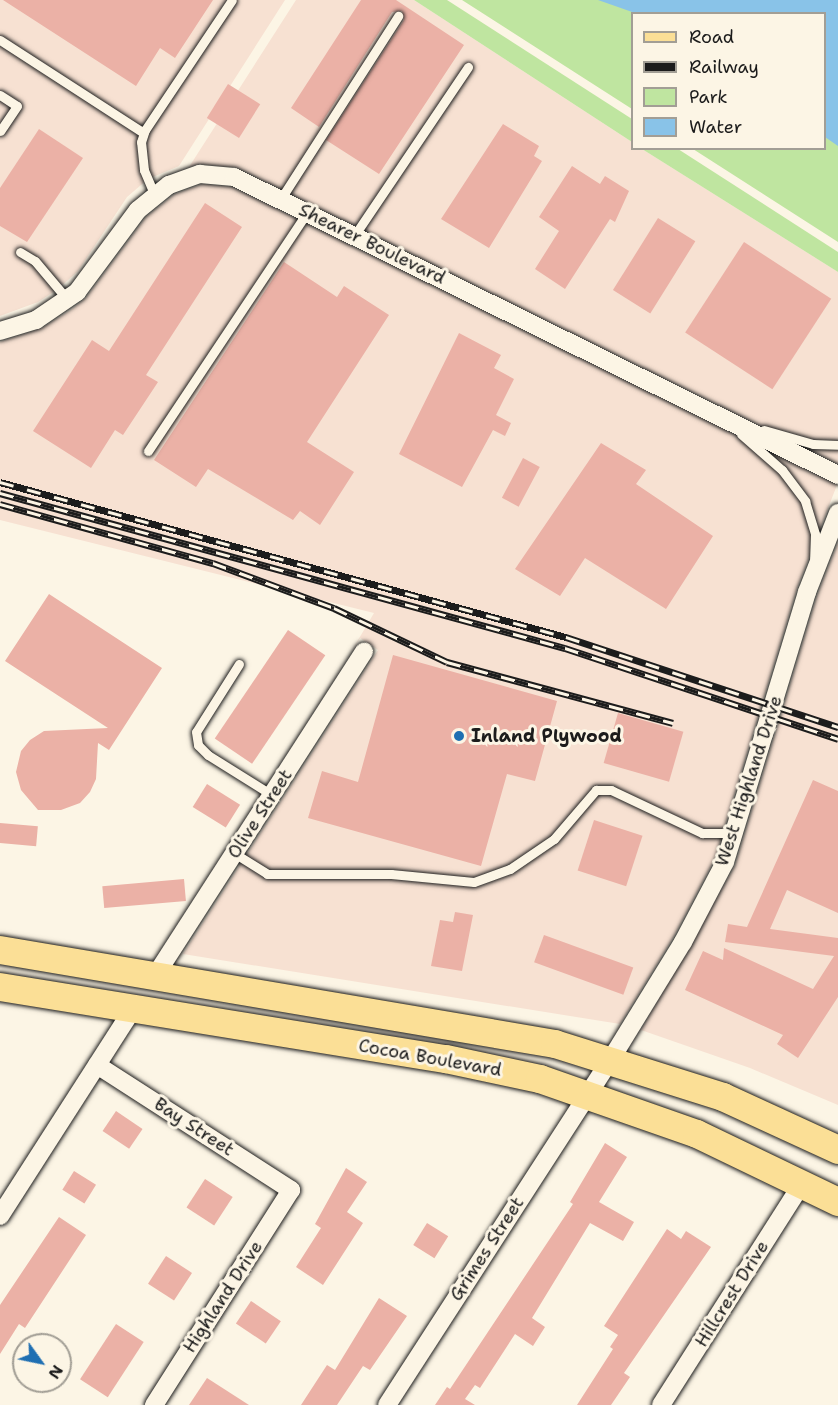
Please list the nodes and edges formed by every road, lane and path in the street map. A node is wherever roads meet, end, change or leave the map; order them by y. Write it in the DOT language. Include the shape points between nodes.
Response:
graph roads {
  1 [pos="232,0"];
  2 [pos="398,15"];
  3 [pos="0,40"];
  4 [pos="468,67"];
  5 [pos="0,95"];
  6 [pos="0,131"];
  7 [pos="144,133"];
  8 [pos="155,196"];
  9 [pos="280,200"];
  10 [pos="307,213"];
  11 [pos="354,236"];
  12 [pos="20,252"];
  13 [pos="62,303"];
  14 [pos="0,331"];
  15 [pos="720,414"];
  16 [pos="838,445"];
  17 [pos="148,452"];
  18 [pos="838,475"];
  19 [pos="838,513"];
  20 [pos="807,592"];
  21 [pos="364,652"];
  22 [pos="239,664"];
  23 [pos="272,795"];
  24 [pos="733,834"];
  25 [pos="234,853"];
  26 [pos="0,950"];
  27 [pos="0,974"];
  28 [pos="155,976"];
  29 [pos="0,987"];
  30 [pos="133,1009"];
  31 [pos="366,1010"];
  32 [pos="610,1059"];
  33 [pos="97,1065"];
  34 [pos="586,1093"];
  35 [pos="838,1150"];
  36 [pos="803,1182"];
  37 [pos="291,1190"];
  38 [pos="838,1202"];
  39 [pos="0,1216"];
  40 [pos="154,1405"];
  41 [pos="387,1405"];
  42 [pos="661,1405"];
  1 -- 7 [label="lane"];
  2 -- 9 [label="lane"];
  3 -- 7 [label="lane"];
  4 -- 11 [label="lane"];
  5 -- 6 [label="lane" via="17,106"];
  7 -- 8 [label="lane" via="144,171"];
  8 -- 9 [label="street, Shearer Boulevard" via="168,185 200,174 234,177"];
  8 -- 13 [label="street, Shearer Boulevard" via="138,210 92,274"];
  9 -- 10 [label="street, Shearer Boulevard"];
  10 -- 11 [label="street, Shearer Boulevard"];
  10 -- 17 [label="lane"];
  11 -- 15 [label="street, Shearer Boulevard"];
  12 -- 13 [label="lane" via="41,268"];
  13 -- 14 [label="street, Shearer Boulevard" via="36,320"];
  15 -- 16 [label="lane, Shearer Boulevard" via="813,444"];
  15 -- 18 [label="street, Shearer Boulevard"];
  15 -- 20 [label="lane, Shearer Boulevard" via="782,470 805,501 815,534"];
  19 -- 20 [label="street, West Highland Drive"];
  20 -- 24 [label="street, West Highland Drive"];
  21 -- 23 [label="street, Olive Street"];
  22 -- 23 [label="lane" via="196,732 198,745"];
  23 -- 25 [label="street, Olive Street"];
  24 -- 25 [label="lane" via="702,833 611,790 596,790 554,839 510,869 474,882 391,874 267,874"];
  24 -- 32 [label="street, West Highland Drive" via="725,862 683,942"];
  25 -- 28 [label="street, Olive Street"];
  26 -- 28 [label="main road, Cocoa Boulevard"];
  27 -- 28 [label="main road" via="120,993 140,988"];
  28 -- 31 [label="main road, Cocoa Boulevard"];
  29 -- 30 [label="main road, Cocoa Boulevard"];
  30 -- 31 [label="main road" via="147,1000 172,997 319,1019"];
  30 -- 33 [label="street"];
  30 -- 34 [label="main road, Cocoa Boulevard" via="446,1059"];
  31 -- 32 [label="main road, Cocoa Boulevard" via="502,1033"];
  32 -- 34 [label="street, West Highland Drive"];
  32 -- 35 [label="main road, Cocoa Boulevard" via="723,1097"];
  33 -- 37 [label="street, Bay Street"];
  33 -- 39 [label="street"];
  34 -- 36 [label="main road, Cocoa Boulevard" via="697,1134"];
  34 -- 41 [label="street, Grimes Street"];
  36 -- 38 [label="main road, Cocoa Boulevard"];
  36 -- 42 [label="street, Hillcrest Drive"];
  37 -- 40 [label="street, Highland Drive"];
}
